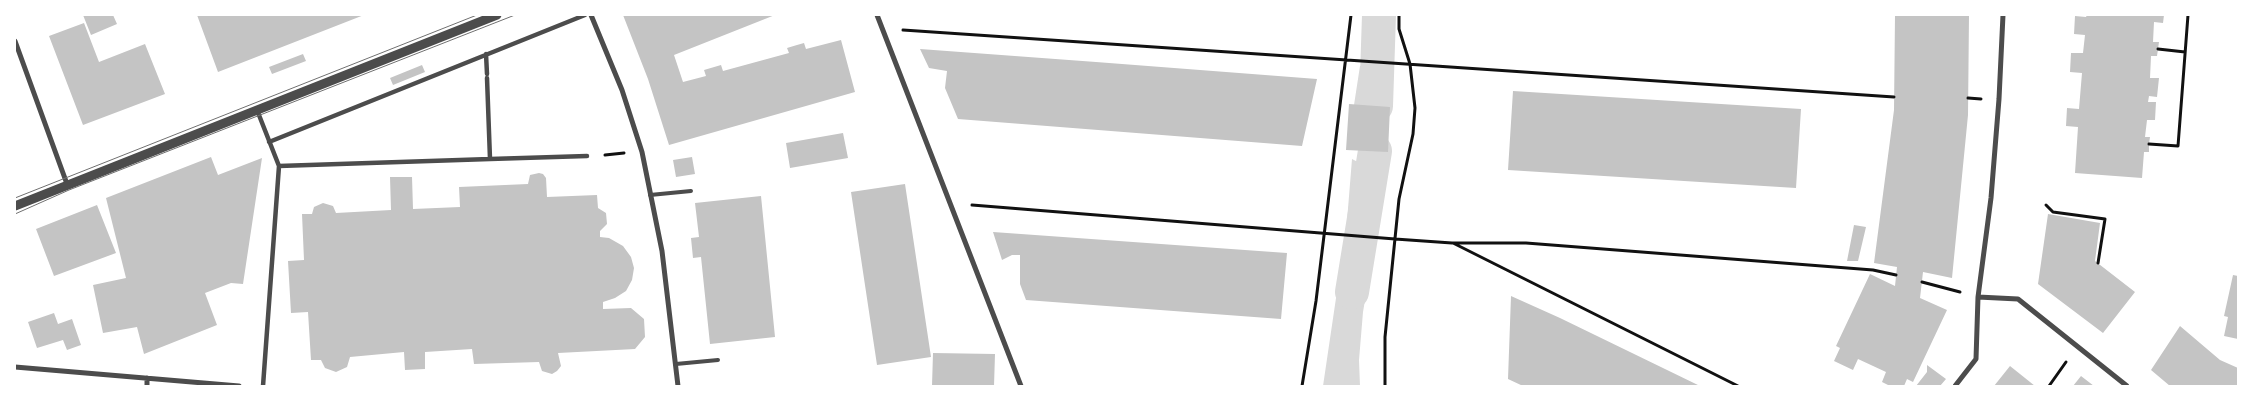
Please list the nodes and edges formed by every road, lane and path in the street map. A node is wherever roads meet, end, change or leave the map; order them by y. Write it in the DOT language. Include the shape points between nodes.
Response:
graph roads {
  1 [pos="496,15"];
  2 [pos="585,15"];
  3 [pos="591,15"];
  4 [pos="877,15"];
  5 [pos="1352,15"];
  6 [pos="1399,15"];
  7 [pos="2003,15"];
  8 [pos="2188,15"];
  9 [pos="882,29"];
  10 [pos="15,41"];
  11 [pos="2158,49"];
  12 [pos="2185,52"];
  13 [pos="486,54"];
  14 [pos="1347,61"];
  15 [pos="445,64"];
  16 [pos="1410,64"];
  17 [pos="448,70"];
  18 [pos="1894,97"];
  19 [pos="256,110"];
  20 [pos="269,142"];
  21 [pos="2150,144"];
  22 [pos="642,152"];
  23 [pos="587,156"];
  24 [pos="490,159"];
  25 [pos="279,166"];
  26 [pos="67,184"];
  27 [pos="691,191"];
  28 [pos="650,195"];
  29 [pos="951,203"];
  30 [pos="2046,205"];
  31 [pos="15,206"];
  32 [pos="1323,233"];
  33 [pos="1395,239"];
  34 [pos="1452,243"];
  35 [pos="2098,263"];
  36 [pos="1896,275"];
  37 [pos="1922,282"];
  38 [pos="1978,297"];
  39 [pos="2078,347"];
  40 [pos="718,360"];
  41 [pos="676,364"];
  42 [pos="15,367"];
  43 [pos="147,378"];
  44 [pos="147,386"];
  45 [pos="239,386"];
  46 [pos="263,386"];
  47 [pos="678,386"];
  48 [pos="1021,386"];
  49 [pos="1302,386"];
  50 [pos="1385,386"];
  51 [pos="1738,386"];
  52 [pos="1955,386"];
  53 [pos="2049,386"];
  54 [pos="2127,386"];
  1 -- 19 [label="street"];
  2 -- 13 [label="street"];
  3 -- 22 [label="street" via="622,90"];
  4 -- 9 [label="street"];
  5 -- 14 [label="path"];
  6 -- 16 [label="path" via="1399,29"];
  7 -- 38 [label="street" via="1999,100"];
  8 -- 12 [label="path"];
  9 -- 14 [label="path"];
  9 -- 29 [label="street"];
  10 -- 26 [label="street"];
  11 -- 12 [label="path"];
  12 -- 21 [label="path" via="2178,146"];
  13 -- 17 [label="street"];
  13 -- 24 [label="street"];
  14 -- 16 [label="path"];
  14 -- 32 [label="path"];
  15 -- 17 [label="street"];
  16 -- 18 [label="path"];
  16 -- 33 [label="path" via="1414,134 1399,199"];
  17 -- 20 [label="street"];
  19 -- 20 [label="street"];
  19 -- 26 [label="street"];
  20 -- 25 [label="street"];
  22 -- 23 [label="path"];
  22 -- 28 [label="street"];
  23 -- 24 [label="street"];
  24 -- 25 [label="street"];
  25 -- 46 [label="street"];
  26 -- 31 [label="street"];
  27 -- 28 [label="lane"];
  28 -- 41 [label="street" via="662,251"];
  29 -- 32 [label="path"];
  29 -- 48 [label="street"];
  30 -- 35 [label="path" via="2053,212 2105,219"];
  32 -- 33 [label="path"];
  32 -- 49 [label="path"];
  33 -- 34 [label="path"];
  33 -- 50 [label="path" via="1385,338"];
  34 -- 36 [label="path" via="1526,243 1873,270"];
  34 -- 51 [label="path"];
  37 -- 38 [label="path"];
  38 -- 39 [label="street" via="2018,299"];
  38 -- 52 [label="street" via="1976,359"];
  39 -- 53 [label="path"];
  39 -- 54 [label="street"];
  40 -- 41 [label="lane"];
  41 -- 47 [label="street"];
  42 -- 43 [label="street"];
  43 -- 44 [label="street"];
  43 -- 45 [label="street"];
}
